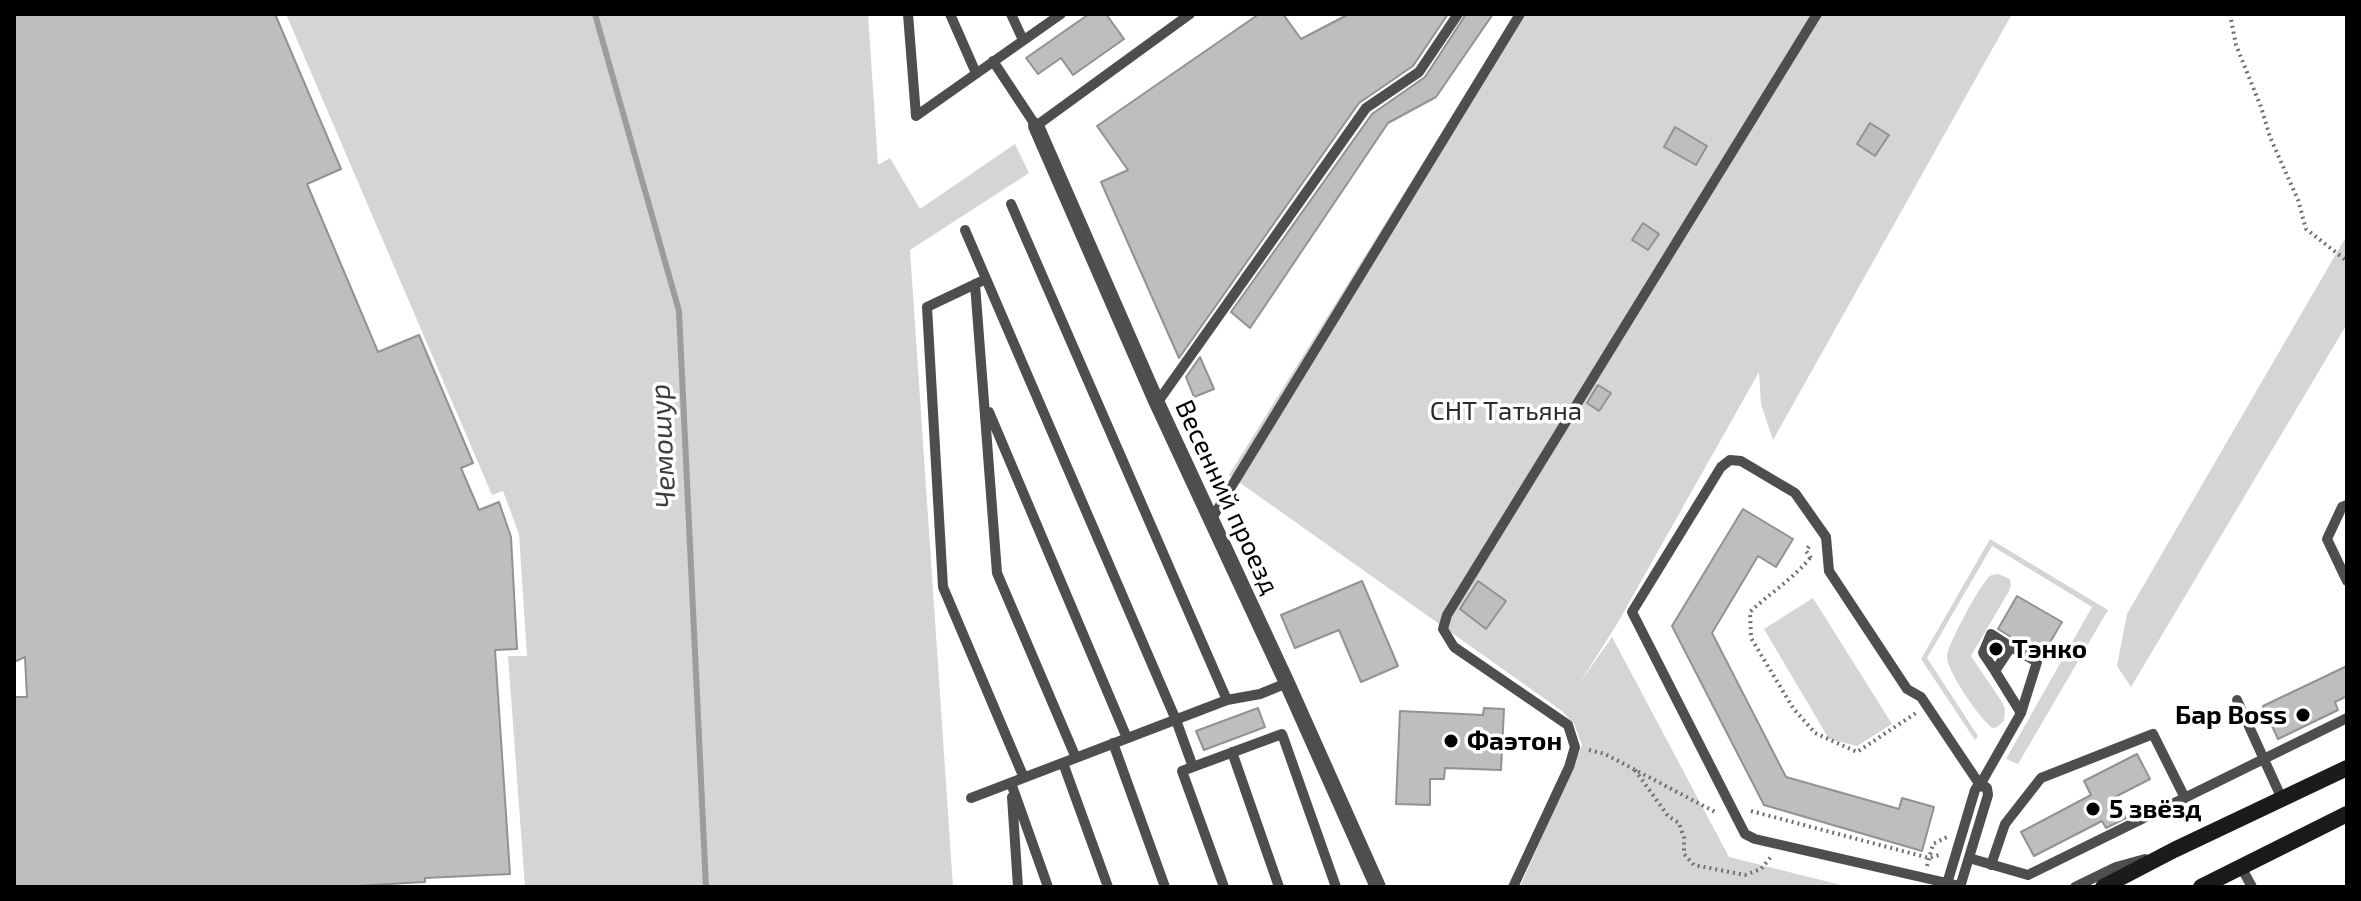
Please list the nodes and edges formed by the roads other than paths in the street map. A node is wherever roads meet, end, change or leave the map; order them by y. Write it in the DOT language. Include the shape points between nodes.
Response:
graph roads {
  1 [pos="908,14"];
  2 [pos="950,14"];
  3 [pos="1011,14"];
  4 [pos="1061,14"];
  5 [pos="1190,14"];
  6 [pos="1458,14"];
  7 [pos="1520,14"];
  8 [pos="1817,14"];
  9 [pos="1023,40"];
  10 [pos="993,61"];
  11 [pos="976,73"];
  12 [pos="1036,126"];
  13 [pos="1011,204"];
  14 [pos="965,230"];
  15 [pos="986,279"];
  16 [pos="975,284"];
  17 [pos="984,401"];
  18 [pos="1157,403"];
  19 [pos="2347,505"];
  20 [pos="1211,520"];
  21 [pos="2347,581"];
  22 [pos="2011,647"];
  23 [pos="1995,671"];
  24 [pos="1287,683"];
  25 [pos="1227,700"];
  26 [pos="2237,700"];
  27 [pos="2021,713"];
  28 [pos="2347,718"];
  29 [pos="1176,720"];
  30 [pos="1127,738"];
  31 [pos="1113,743"];
  32 [pos="1232,752"];
  33 [pos="1076,758"];
  34 [pos="2264,759"];
  35 [pos="1063,763"];
  36 [pos="1193,767"];
  37 [pos="2347,768"];
  38 [pos="1024,778"];
  39 [pos="1011,783"];
  40 [pos="1980,785"];
  41 [pos="971,798"];
  42 [pos="2185,798"];
  43 [pos="2282,799"];
  44 [pos="2345,821"];
  45 [pos="2174,850"];
  46 [pos="1969,858"];
  47 [pos="1991,865"];
  48 [pos="2241,867"];
  49 [pos="1947,885"];
  50 [pos="1018,887"];
  51 [pos="1048,887"];
  52 [pos="1108,887"];
  53 [pos="1165,887"];
  54 [pos="1224,887"];
  55 [pos="1279,887"];
  56 [pos="1336,887"];
  57 [pos="1378,887"];
  58 [pos="1513,887"];
  59 [pos="1960,887"];
  60 [pos="2075,887"];
  61 [pos="2103,887"];
  62 [pos="2201,887"];
  63 [pos="2252,887"];
  1 -- 11 [label="lane" via="916,116"];
  2 -- 11 [label="lane"];
  3 -- 9 [label="lane"];
  4 -- 9 [label="lane"];
  5 -- 12 [label="lane"];
  6 -- 18 [label="lane" via="1419,72 1366,108"];
  7 -- 20 [label="lane"];
  8 -- 58 [label="lane" via="1447,615 1443,629 1454,647 1568,725 1575,747"];
  9 -- 10 [label="lane"];
  10 -- 11 [label="lane"];
  10 -- 12 [label="lane"];
  12 -- 18 [label="street, Весенний проезд"];
  13 -- 25 [label="lane"];
  14 -- 15 [label="lane"];
  15 -- 16 [label="lane"];
  15 -- 29 [label="lane"];
  16 -- 17 [label="lane"];
  16 -- 38 [label="lane" via="927,307 943,587"];
  17 -- 30 [label="lane"];
  17 -- 33 [label="lane" via="997,573"];
  18 -- 20 [label="street, Весенний проезд"];
  19 -- 21 [label="lane" via="2327,539"];
  20 -- 24 [label="street, Весенний проезд"];
  22 -- 23 [label="lane"];
  22 -- 23 [label="lane" via="1991,634 1983,653"];
  22 -- 27 [label="lane" via="2037,662"];
  23 -- 27 [label="lane"];
  24 -- 25 [label="lane"];
  24 -- 57 [label="street, Весенний проезд"];
  25 -- 29 [label="lane"];
  26 -- 34 [label="lane"];
  27 -- 40 [label="lane"];
  28 -- 34 [label="lane"];
  29 -- 30 [label="lane"];
  29 -- 36 [label="lane"];
  30 -- 31 [label="lane"];
  31 -- 33 [label="lane"];
  31 -- 53 [label="lane"];
  32 -- 36 [label="lane"];
  32 -- 55 [label="lane"];
  32 -- 56 [label="lane" via="1282,734"];
  33 -- 35 [label="lane"];
  34 -- 42 [label="lane"];
  34 -- 43 [label="lane"];
  35 -- 38 [label="lane"];
  35 -- 52 [label="lane"];
  36 -- 54 [label="lane" via="1182,771"];
  37 -- 43 [label="main road"];
  38 -- 39 [label="lane"];
  39 -- 41 [label="lane"];
  39 -- 50 [label="lane"];
  39 -- 51 [label="lane"];
  40 -- 46 [label="lane" via="1988,795"];
  40 -- 49 [label="lane"];
  40 -- 49 [label="lane" via="1921,697 1907,689 1829,571 1821,536 1795,493 1741,461 1730,460 1721,467 1632,612 1739,824 1755,839"];
  42 -- 47 [label="lane" via="2028,875"];
  42 -- 47 [label="lane" via="2153,734 2041,778 2005,824"];
  43 -- 45 [label="main road"];
  44 -- 48 [label="main road"];
  45 -- 60 [label="lane" via="2116,867"];
  45 -- 61 [label="main road"];
  46 -- 47 [label="lane"];
  46 -- 59 [label="lane"];
  48 -- 62 [label="main road"];
  48 -- 63 [label="lane"];
  49 -- 59 [label="lane"];
}
